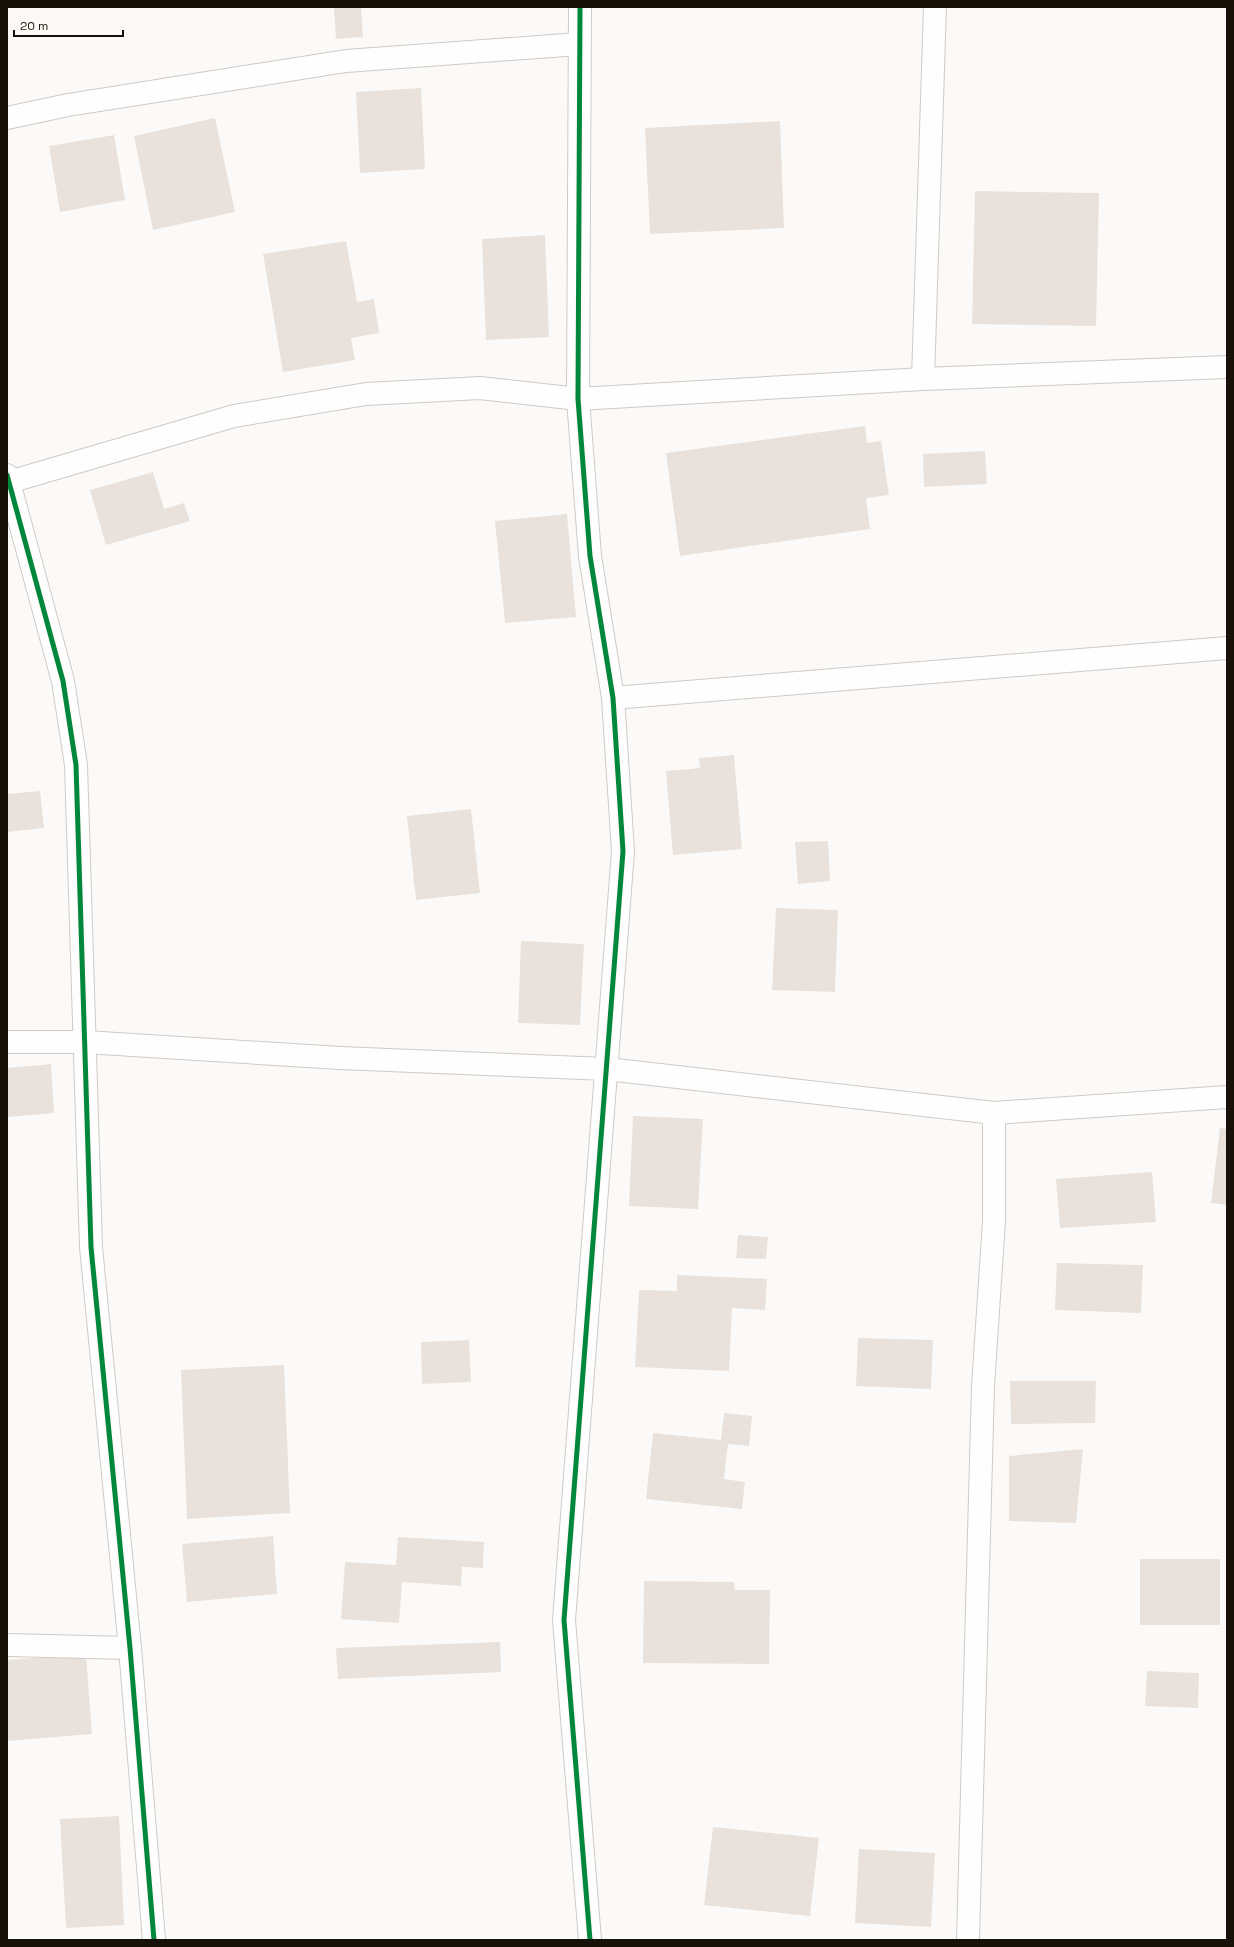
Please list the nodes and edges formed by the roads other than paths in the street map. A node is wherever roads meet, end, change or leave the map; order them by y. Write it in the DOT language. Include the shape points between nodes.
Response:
graph roads {
  1 [pos="580,7"];
  2 [pos="935,7"];
  3 [pos="579,44"];
  4 [pos="7,118"];
  5 [pos="1227,367"];
  6 [pos="923,379"];
  7 [pos="578,399"];
  8 [pos="8,478"];
  9 [pos="1227,648"];
  10 [pos="613,698"];
  11 [pos="7,1042"];
  12 [pos="84,1042"];
  13 [pos="607,1069"];
  14 [pos="1227,1098"];
  15 [pos="994,1113"];
  16 [pos="7,1645"];
  17 [pos="130,1648"];
  18 [pos="154,1940"];
  19 [pos="590,1940"];
  20 [pos="968,1940"];
  1 -- 3 [label="street"];
  2 -- 6 [label="street"];
  3 -- 4 [label="street" via="346,60 68,105"];
  3 -- 7 [label="street"];
  5 -- 6 [label="street"];
  6 -- 7 [label="street"];
  7 -- 8 [label="street" via="480,388 366,394 234,416"];
  7 -- 10 [label="street" via="590,556"];
  8 -- 12 [label="street" via="63,681 76,765"];
  9 -- 10 [label="street"];
  10 -- 13 [label="street" via="623,851"];
  11 -- 12 [label="street"];
  12 -- 13 [label="street" via="340,1058"];
  12 -- 17 [label="street" via="91,1247"];
  13 -- 15 [label="street"];
  13 -- 19 [label="street" via="564,1620"];
  14 -- 15 [label="street"];
  15 -- 20 [label="street" via="994,1221 983,1386"];
  16 -- 17 [label="street"];
  17 -- 18 [label="street"];
}
